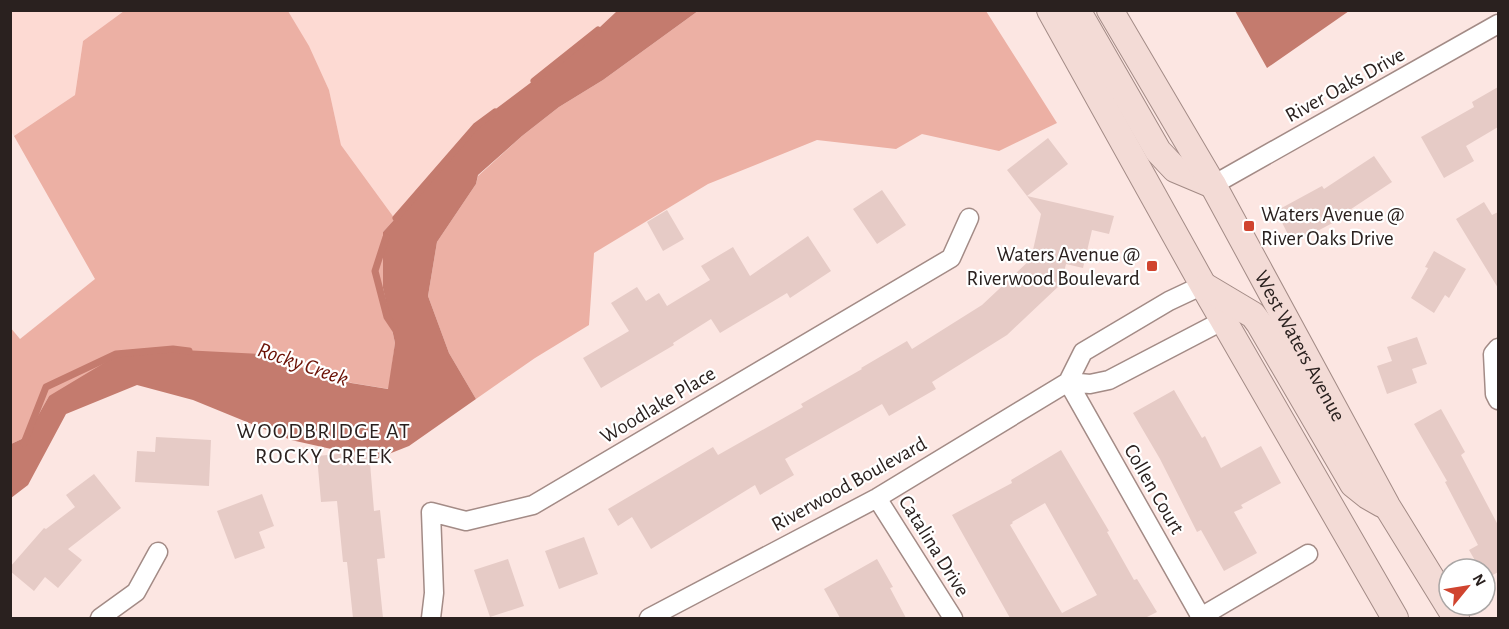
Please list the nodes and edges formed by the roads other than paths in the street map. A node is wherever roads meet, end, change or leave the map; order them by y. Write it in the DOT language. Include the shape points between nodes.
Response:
graph roads {
  1 [pos="1050,10"];
  2 [pos="1077,10"];
  3 [pos="1110,10"];
  4 [pos="1498,24"];
  5 [pos="1213,185"];
  6 [pos="969,218"];
  7 [pos="1203,285"];
  8 [pos="1224,320"];
  9 [pos="1498,348"];
  10 [pos="1068,382"];
  11 [pos="1498,400"];
  12 [pos="877,498"];
  13 [pos="1387,506"];
  14 [pos="158,552"];
  15 [pos="1308,554"];
  16 [pos="100,618"];
  17 [pos="431,618"];
  18 [pos="654,618"];
  19 [pos="953,618"];
  20 [pos="1200,618"];
  21 [pos="1395,618"];
  22 [pos="1456,618"];
  1 -- 7 [label="main road"];
  2 -- 5 [label="main road" via="1158,151 1175,169"];
  3 -- 5 [label="main road, West Waters Avenue"];
  4 -- 5 [label="street, River Oaks Drive"];
  5 -- 13 [label="main road, West Waters Avenue"];
  6 -- 17 [label="street, Woodlake Place" via="951,258 533,505 466,521 431,512"];
  7 -- 8 [label="main road"];
  7 -- 10 [label="street" via="1083,352"];
  7 -- 13 [label="main road" via="1259,322 1353,484"];
  8 -- 10 [label="street" via="1109,380 1090,384"];
  8 -- 21 [label="main road"];
  9 -- 11 [label="street" via="1493,354"];
  10 -- 12 [label="street, Riverwood Boulevard"];
  10 -- 20 [label="street, Collen Court"];
  12 -- 18 [label="street, Riverwood Boulevard"];
  12 -- 19 [label="street, Catalina Drive"];
  13 -- 22 [label="main road, West Waters Avenue"];
  14 -- 16 [label="street" via="136,592"];
  15 -- 20 [label="street"];
}
